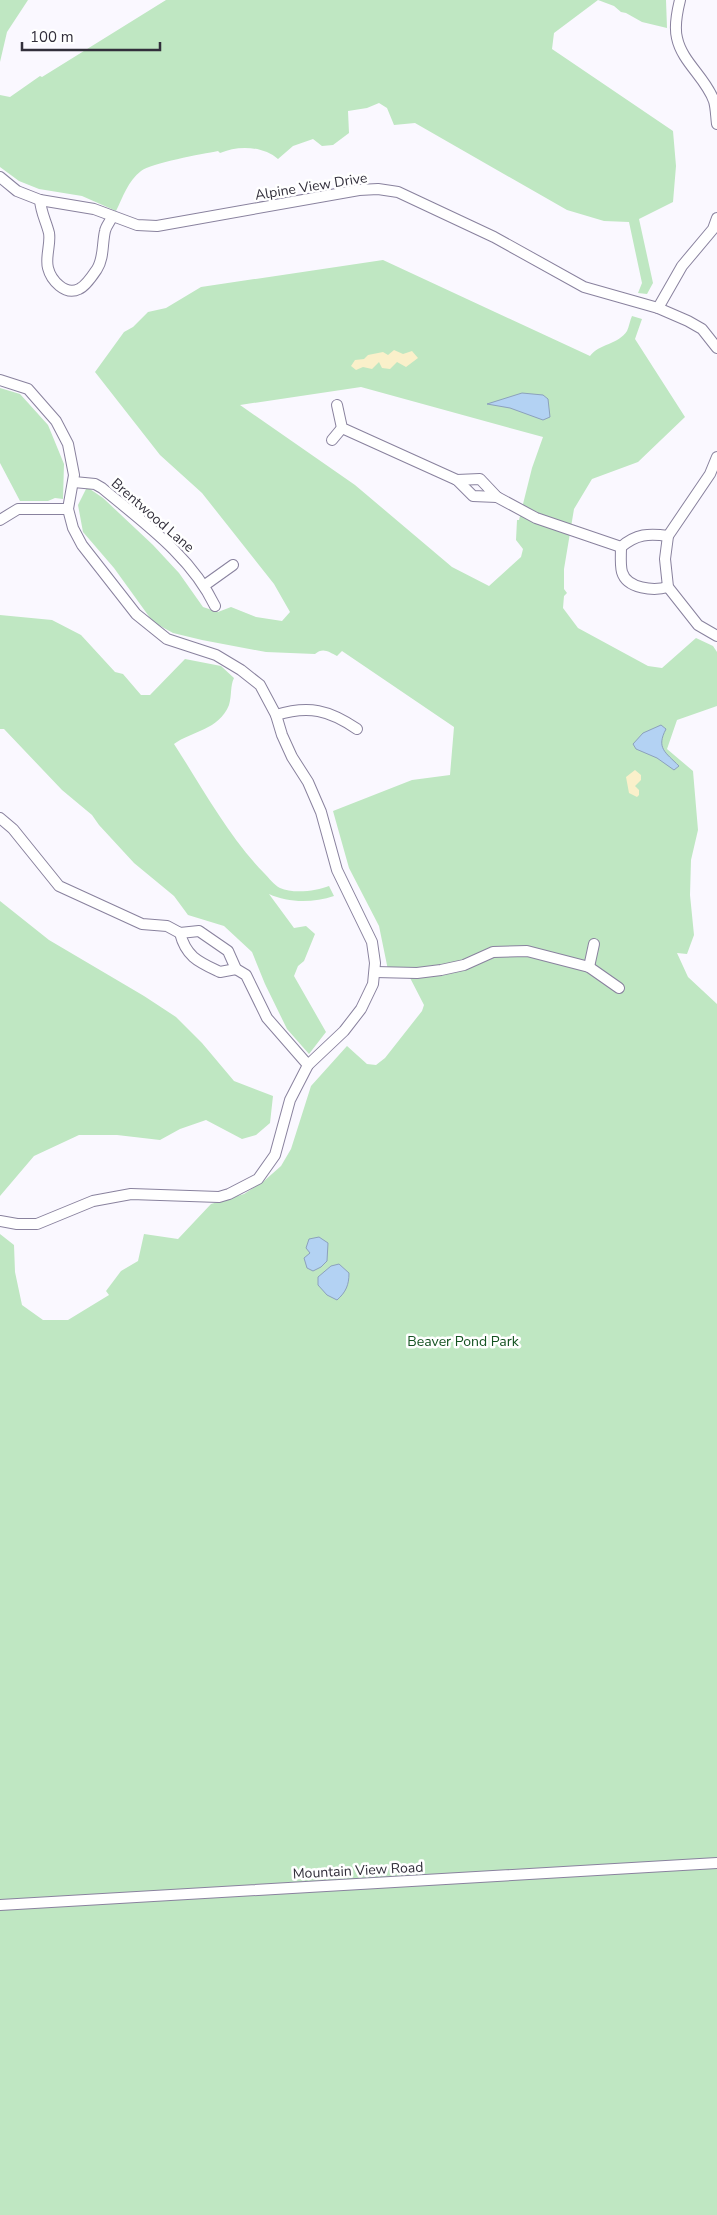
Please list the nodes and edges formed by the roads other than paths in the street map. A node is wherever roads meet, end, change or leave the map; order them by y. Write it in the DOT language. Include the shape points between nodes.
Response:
graph roads {
  1 [pos="680,0"];
  2 [pos="717,124"];
  3 [pos="0,177"];
  4 [pos="40,200"];
  5 [pos="112,217"];
  6 [pos="717,218"];
  7 [pos="658,308"];
  8 [pos="717,348"];
  9 [pos="0,380"];
  10 [pos="337,405"];
  11 [pos="342,428"];
  12 [pos="332,440"];
  13 [pos="717,457"];
  14 [pos="457,480"];
  15 [pos="74,482"];
  16 [pos="497,497"];
  17 [pos="68,509"];
  18 [pos="0,520"];
  19 [pos="668,536"];
  20 [pos="621,547"];
  21 [pos="233,565"];
  22 [pos="205,585"];
  23 [pos="668,587"];
  24 [pos="215,606"];
  25 [pos="717,636"];
  26 [pos="276,715"];
  27 [pos="358,729"];
  28 [pos="0,818"];
  29 [pos="180,933"];
  30 [pos="594,944"];
  31 [pos="236,968"];
  32 [pos="589,968"];
  33 [pos="375,972"];
  34 [pos="619,988"];
  35 [pos="308,1065"];
  36 [pos="0,1220"];
  37 [pos="717,1863"];
  38 [pos="0,1905"];
  1 -- 2 [label="street" via="676,37 682,53 714,101"];
  3 -- 4 [label="street, Alpine View Drive" via="17,191"];
  4 -- 5 [label="street, Alpine View Drive" via="94,209"];
  4 -- 5 [label="street" via="50,241 47,266 60,287 70,290 79,289 98,267 105,230"];
  5 -- 7 [label="street, Alpine View Drive" via="137,225 158,226 359,190 398,192 494,237 584,287"];
  6 -- 7 [label="street" via="713,230 682,266"];
  7 -- 8 [label="street, Alpine View Drive" via="702,329"];
  9 -- 15 [label="street" via="28,389 56,421 68,444"];
  10 -- 11 [label="street"];
  11 -- 12 [label="street"];
  11 -- 14 [label="street"];
  13 -- 19 [label="street" via="710,474"];
  14 -- 16 [label="street" via="473,496"];
  14 -- 16 [label="street" via="480,479"];
  15 -- 17 [label="street"];
  15 -- 22 [label="street, Brentwood Lane" via="102,488 164,540"];
  16 -- 20 [label="street" via="536,518"];
  17 -- 18 [label="street" via="18,509"];
  17 -- 26 [label="street" via="72,528 82,545 136,614 167,639 216,654 242,670 260,685"];
  19 -- 20 [label="street" via="638,536"];
  19 -- 23 [label="street" via="665,559"];
  20 -- 23 [label="street" via="623,574 632,584 644,588"];
  21 -- 22 [label="street"];
  22 -- 24 [label="street, Brentwood Lane"];
  23 -- 25 [label="street" via="698,625"];
  26 -- 27 [label="street" via="315,709 342,718"];
  26 -- 33 [label="street" via="282,735 321,812 337,870 372,942"];
  28 -- 29 [label="street" via="13,829 59,886 142,924 167,926"];
  29 -- 31 [label="street" via="199,931 228,951"];
  29 -- 31 [label="street" via="184,948 196,960 220,972"];
  30 -- 32 [label="street"];
  31 -- 35 [label="street" via="246,976 267,1018"];
  32 -- 33 [label="street" via="535,953 512,951 493,952 464,965 417,973"];
  32 -- 34 [label="street"];
  33 -- 35 [label="street" via="361,1010"];
  35 -- 36 [label="street" via="290,1100 275,1155 258,1179 230,1194 200,1198 131,1194 93,1201 37,1224"];
  37 -- 38 [label="street, Mountain View Road"];
}
